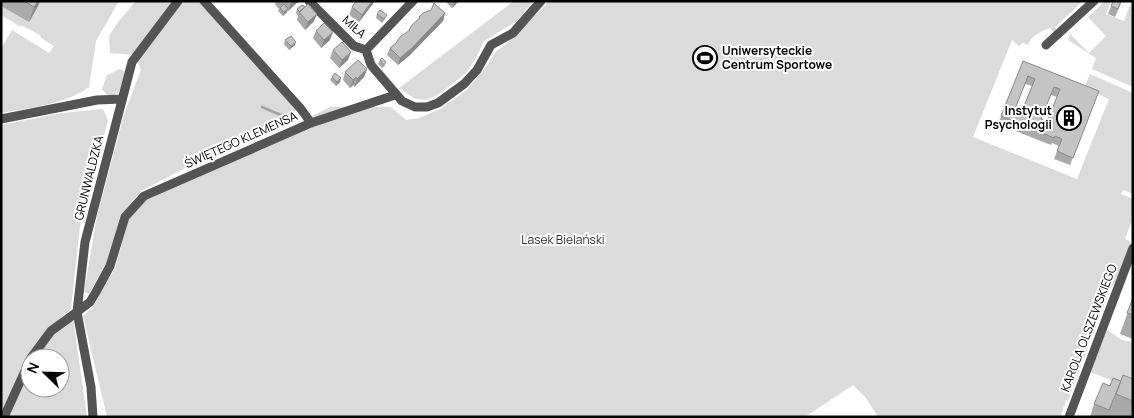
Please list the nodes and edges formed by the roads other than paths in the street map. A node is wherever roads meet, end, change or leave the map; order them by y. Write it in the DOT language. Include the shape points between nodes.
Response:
graph roads {
  1 [pos="178,1"];
  2 [pos="204,1"];
  3 [pos="309,1"];
  4 [pos="413,1"];
  5 [pos="541,1"];
  6 [pos="1094,1"];
  7 [pos="1046,45"];
  8 [pos="366,50"];
  9 [pos="395,95"];
  10 [pos="122,99"];
  11 [pos="1,119"];
  12 [pos="312,123"];
  13 [pos="1133,248"];
  14 [pos="77,312"];
  15 [pos="39,348"];
  16 [pos="20,383"];
  17 [pos="4,417"];
  18 [pos="93,417"];
  19 [pos="1068,417"];
  1 -- 10 [label="street, GRUNWALDZKA" via="132,62"];
  2 -- 12 [label="street"];
  3 -- 8 [label="street, MIŁA" via="354,46"];
  4 -- 8 [label="street"];
  5 -- 9 [label="street" via="513,33 493,43 472,76 444,99 419,108 406,104"];
  6 -- 7 [label="street"];
  8 -- 9 [label="street, MIŁA" via="371,65"];
  9 -- 12 [label="street, ŚWIĘTEGO KLEMENSA"];
  10 -- 11 [label="street" via="97,100"];
  10 -- 14 [label="street, GRUNWALDZKA" via="85,242"];
  12 -- 14 [label="street, ŚWIĘTEGO KLEMENSA" via="144,196 125,217 110,266 96,292 90,302"];
  13 -- 19 [label="street, KAROLA OLSZEWSKIEGO"];
  14 -- 15 [label="street" via="51,331"];
  14 -- 18 [label="street"];
  16 -- 17 [label="street"];
}
